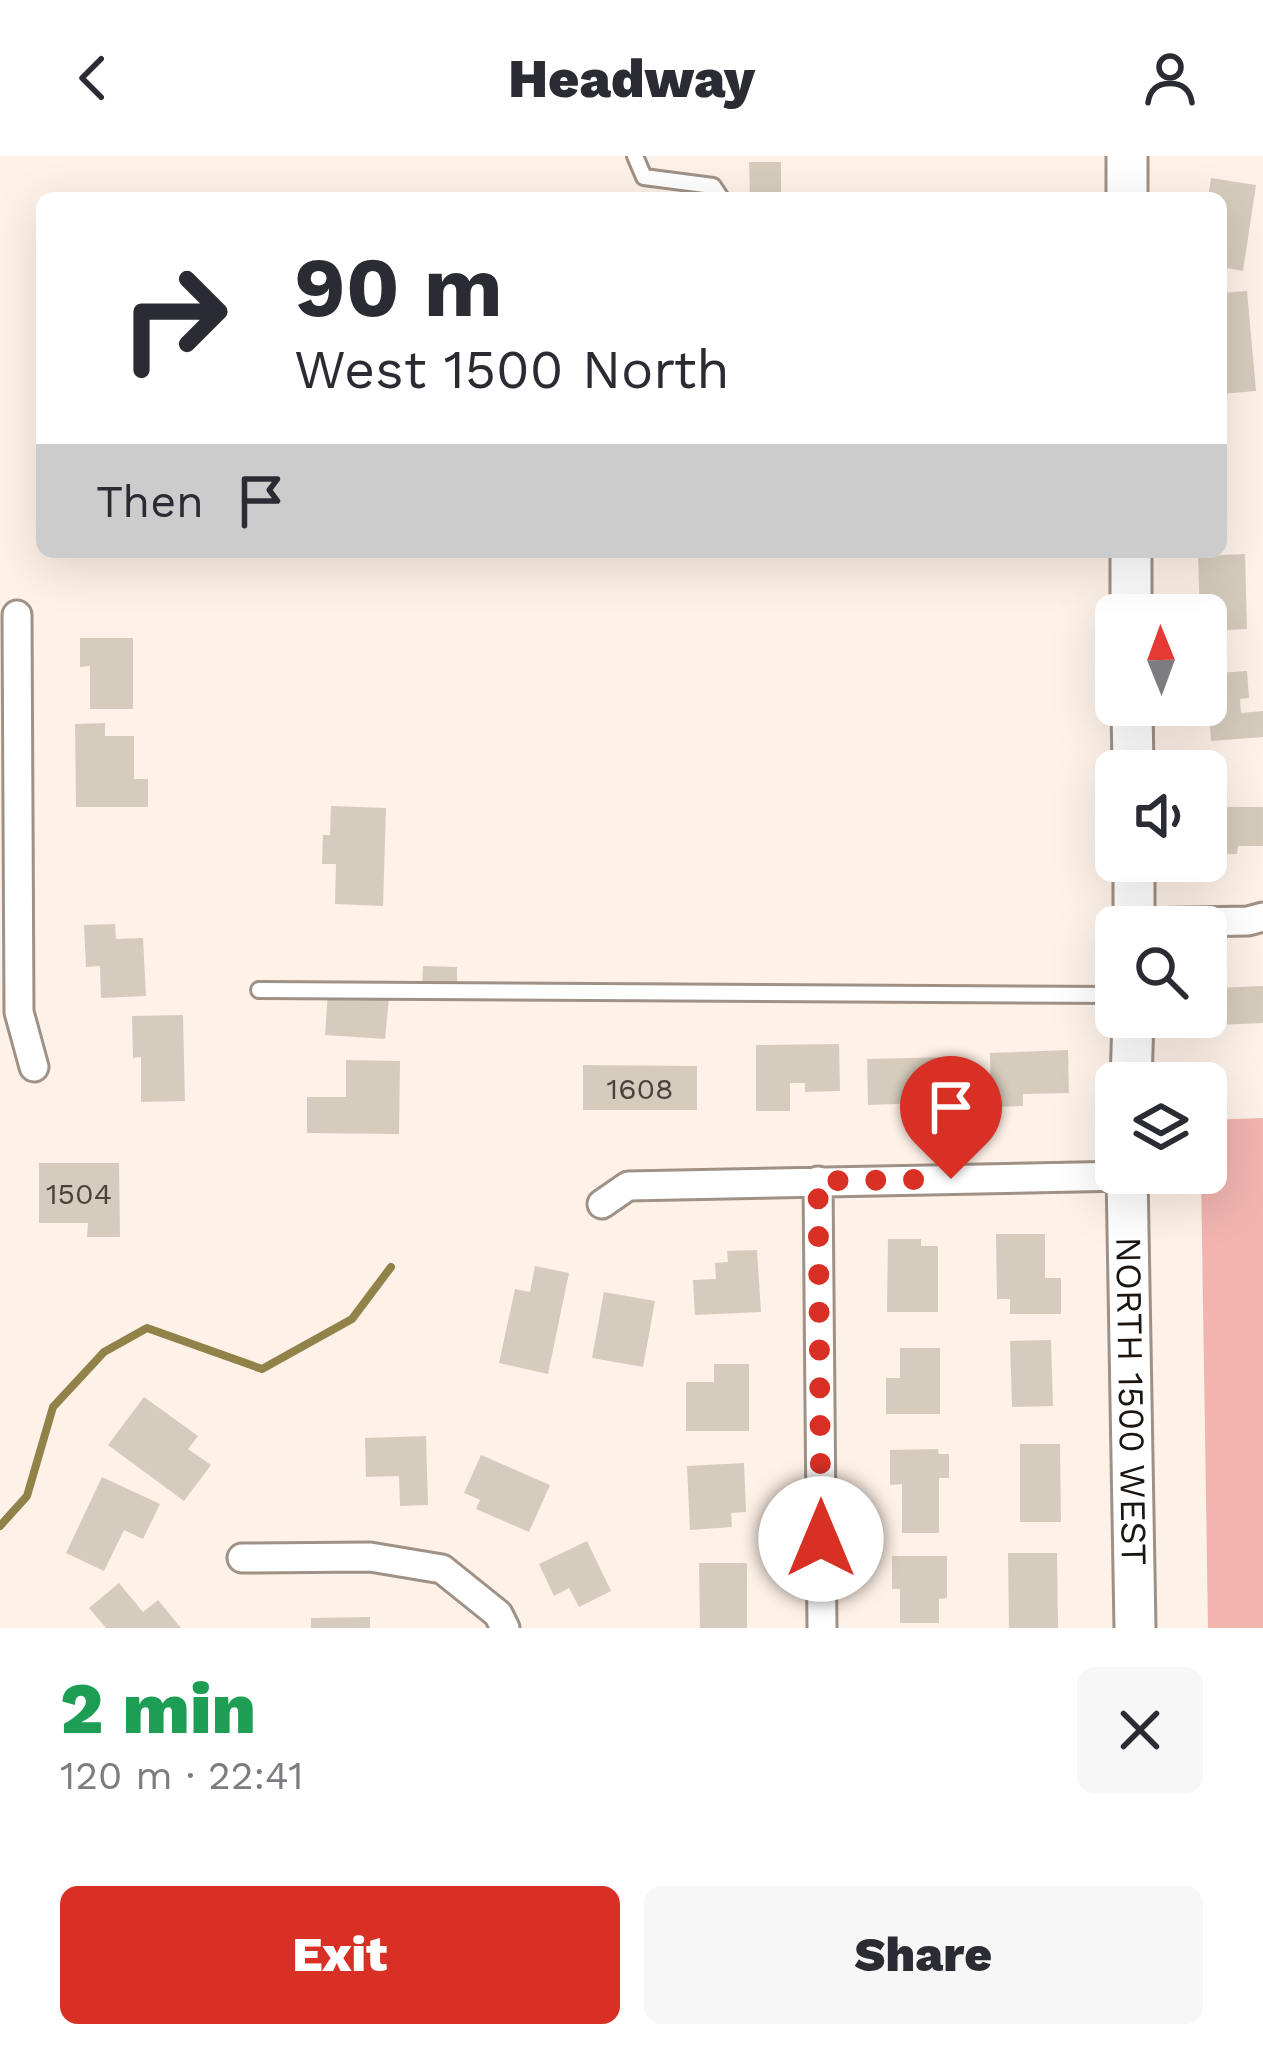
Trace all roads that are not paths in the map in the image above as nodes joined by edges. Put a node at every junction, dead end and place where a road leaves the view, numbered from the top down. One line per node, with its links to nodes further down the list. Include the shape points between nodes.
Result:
1 (634, 156): 3 (lane, via 644,177)
2 (1127, 156): 4 (street)
3 (716, 192)
4 (1127, 192)
5 (1131, 558): 6 (street)
6 (1131, 594)
7 (17, 615): 8 (street)
8 (10, 794): 13 (street, via 19,1012)
9 (1263, 917): 10 (street)
10 (1227, 922)
11 (259, 990): 12 (lane)
12 (1095, 995)
13 (34, 1067)
14 (1095, 1175): 15 (street)
15 (818, 1181): 17 (street, via 628,1186); 20 (street)
16 (1127, 1194): 21 (street, NORTH 1500 WEST)
17 (602, 1204)
18 (242, 1558): 19 (street, via 370,1557 442,1570)
19 (505, 1628)
20 (822, 1628)
21 (1135, 1628)

